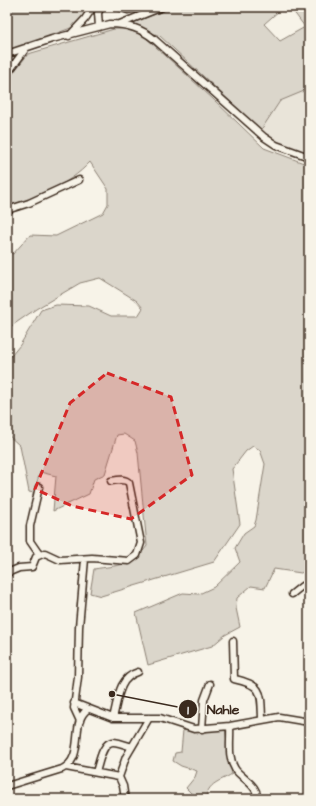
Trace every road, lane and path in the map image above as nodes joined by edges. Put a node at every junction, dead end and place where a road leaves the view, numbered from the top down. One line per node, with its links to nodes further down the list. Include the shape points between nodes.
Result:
1 (93, 7): 8 (street, via 86,19)
2 (101, 7): 7 (street, via 98,13)
3 (119, 7): 4 (street, via 128,10)
4 (140, 7)
5 (162, 7): 6 (street)
6 (119, 24): 7 (street); 12 (street, via 147,34 264,137 276,145)
7 (99, 27): 8 (street)
8 (69, 36): 9 (street)
9 (27, 47): 10 (street); 11 (street)
10 (7, 54)
11 (7, 74)
12 (309, 157)
13 (79, 180): 14 (street)
14 (7, 210)
15 (110, 481): 18 (street, via 121,480 129,483 138,524 140,549 129,560)
16 (39, 487): 17 (street, via 30,526 30,541)
17 (39, 554): 18 (street, via 45,553 60,560); 19 (street, via 32,567 19,568)
18 (85, 558): 25 (street, via 78,677)
19 (7, 573)
20 (309, 586): 21 (street, via 302,586)
21 (292, 594)
22 (233, 641): 29 (street, via 234,678 258,688)
23 (138, 672): 27 (street, via 128,676 122,684)
24 (210, 684): 33 (street, via 204,700)
25 (74, 703): 26 (street); 30 (street, via 74,710)
26 (88, 709): 27 (street); 30 (street)
27 (113, 718): 28 (street)
28 (149, 718): 33 (street, via 160,718 188,728); 34 (street)
29 (262, 719): 31 (street, via 279,717); 32 (street)
30 (80, 721): 35 (street, via 74,755)
31 (309, 722)
32 (230, 726): 33 (street); 40 (street, via 231,760 235,769 255,789)
33 (202, 729)
34 (132, 747): 36 (street, via 109,743 104,748); 37 (street)
35 (66, 767): 36 (street); 38 (street)
36 (96, 772): 37 (street)
37 (119, 777): 39 (street)
38 (7, 786)
39 (125, 799)
40 (256, 799)

